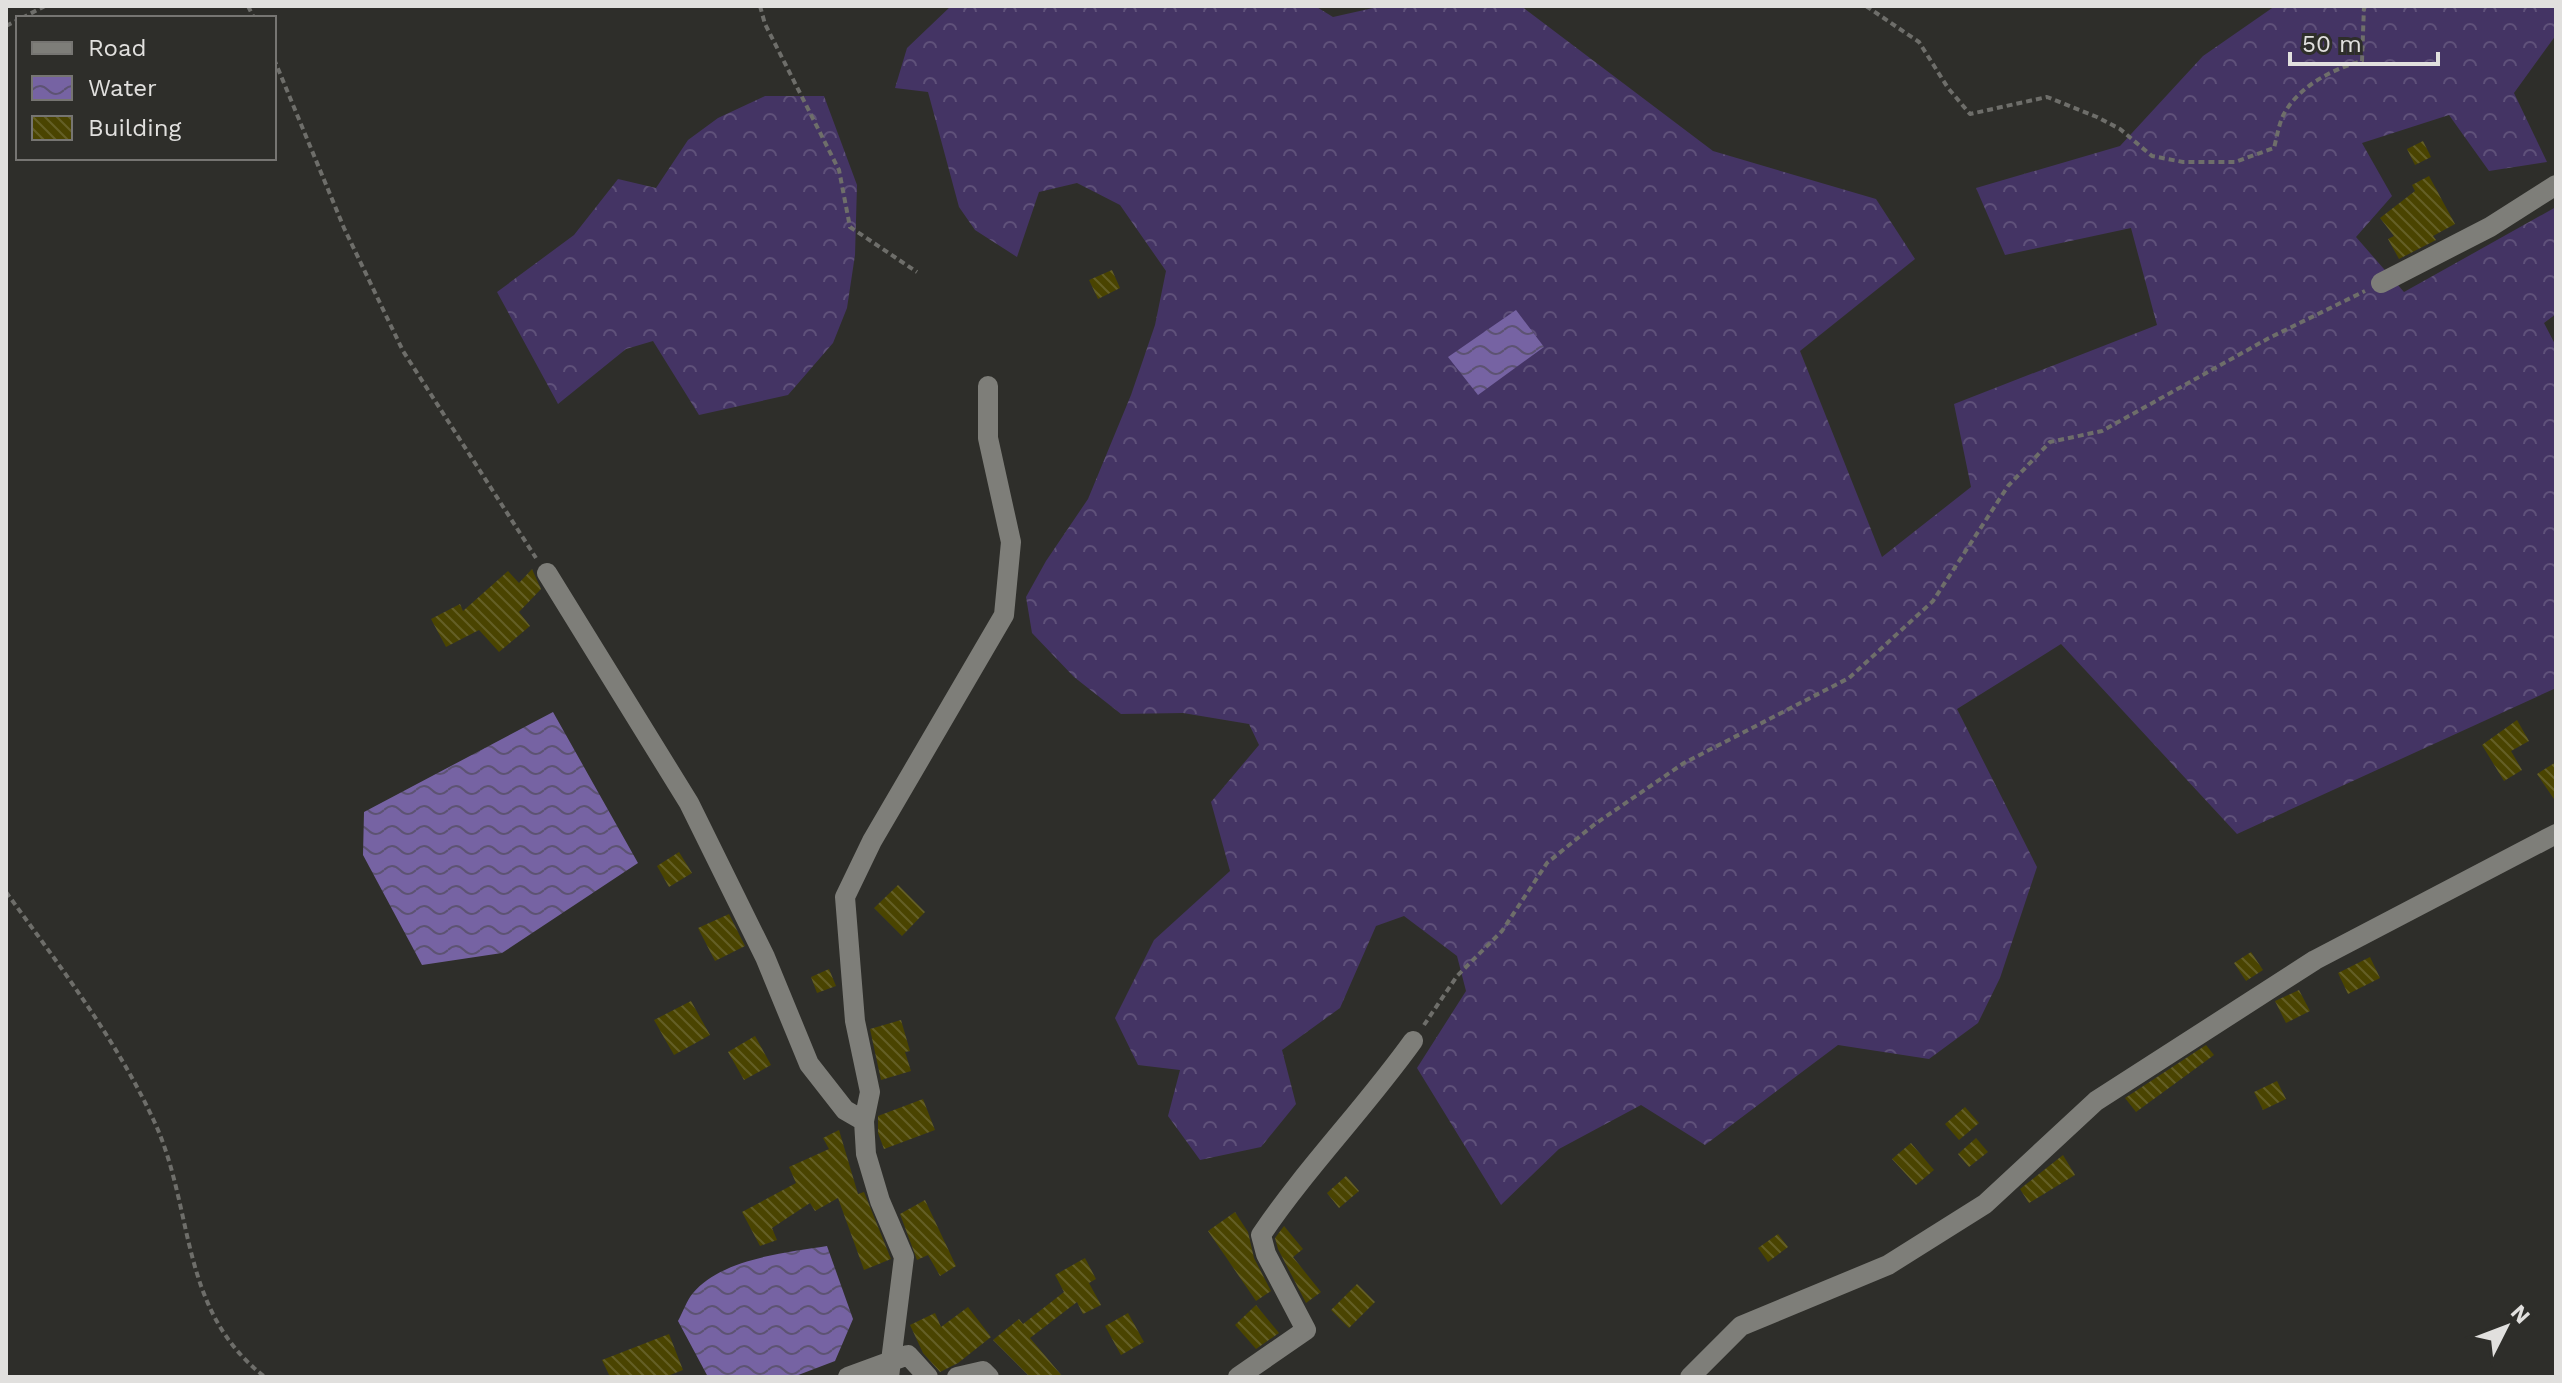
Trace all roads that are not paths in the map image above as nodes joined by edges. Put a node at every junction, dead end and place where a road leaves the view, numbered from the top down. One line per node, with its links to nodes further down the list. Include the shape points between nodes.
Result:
1 (2556, 185): 2 (street, via 2490,227)
2 (2381, 283)
3 (988, 386): 7 (street, via 988,438 1011,542 1004,615 845,897 855,1021 870,1092)
4 (547, 573): 7 (street, via 689,803 765,957 809,1064 845,1110)
5 (2556, 834): 14 (street, via 2315,960 2096,1101 1985,1204 1888,1265 1741,1326)
6 (1413, 1041): 13 (street, via 1261,1235 1306,1330)
7 (864, 1121): 9 (street, via 866,1154 904,1257)
8 (848, 1377): 10 (street, via 908,1355)
9 (889, 1377)
10 (928, 1377)
11 (957, 1377): 12 (street, via 983,1371)
12 (989, 1377)
13 (1238, 1377)
14 (1690, 1377)

